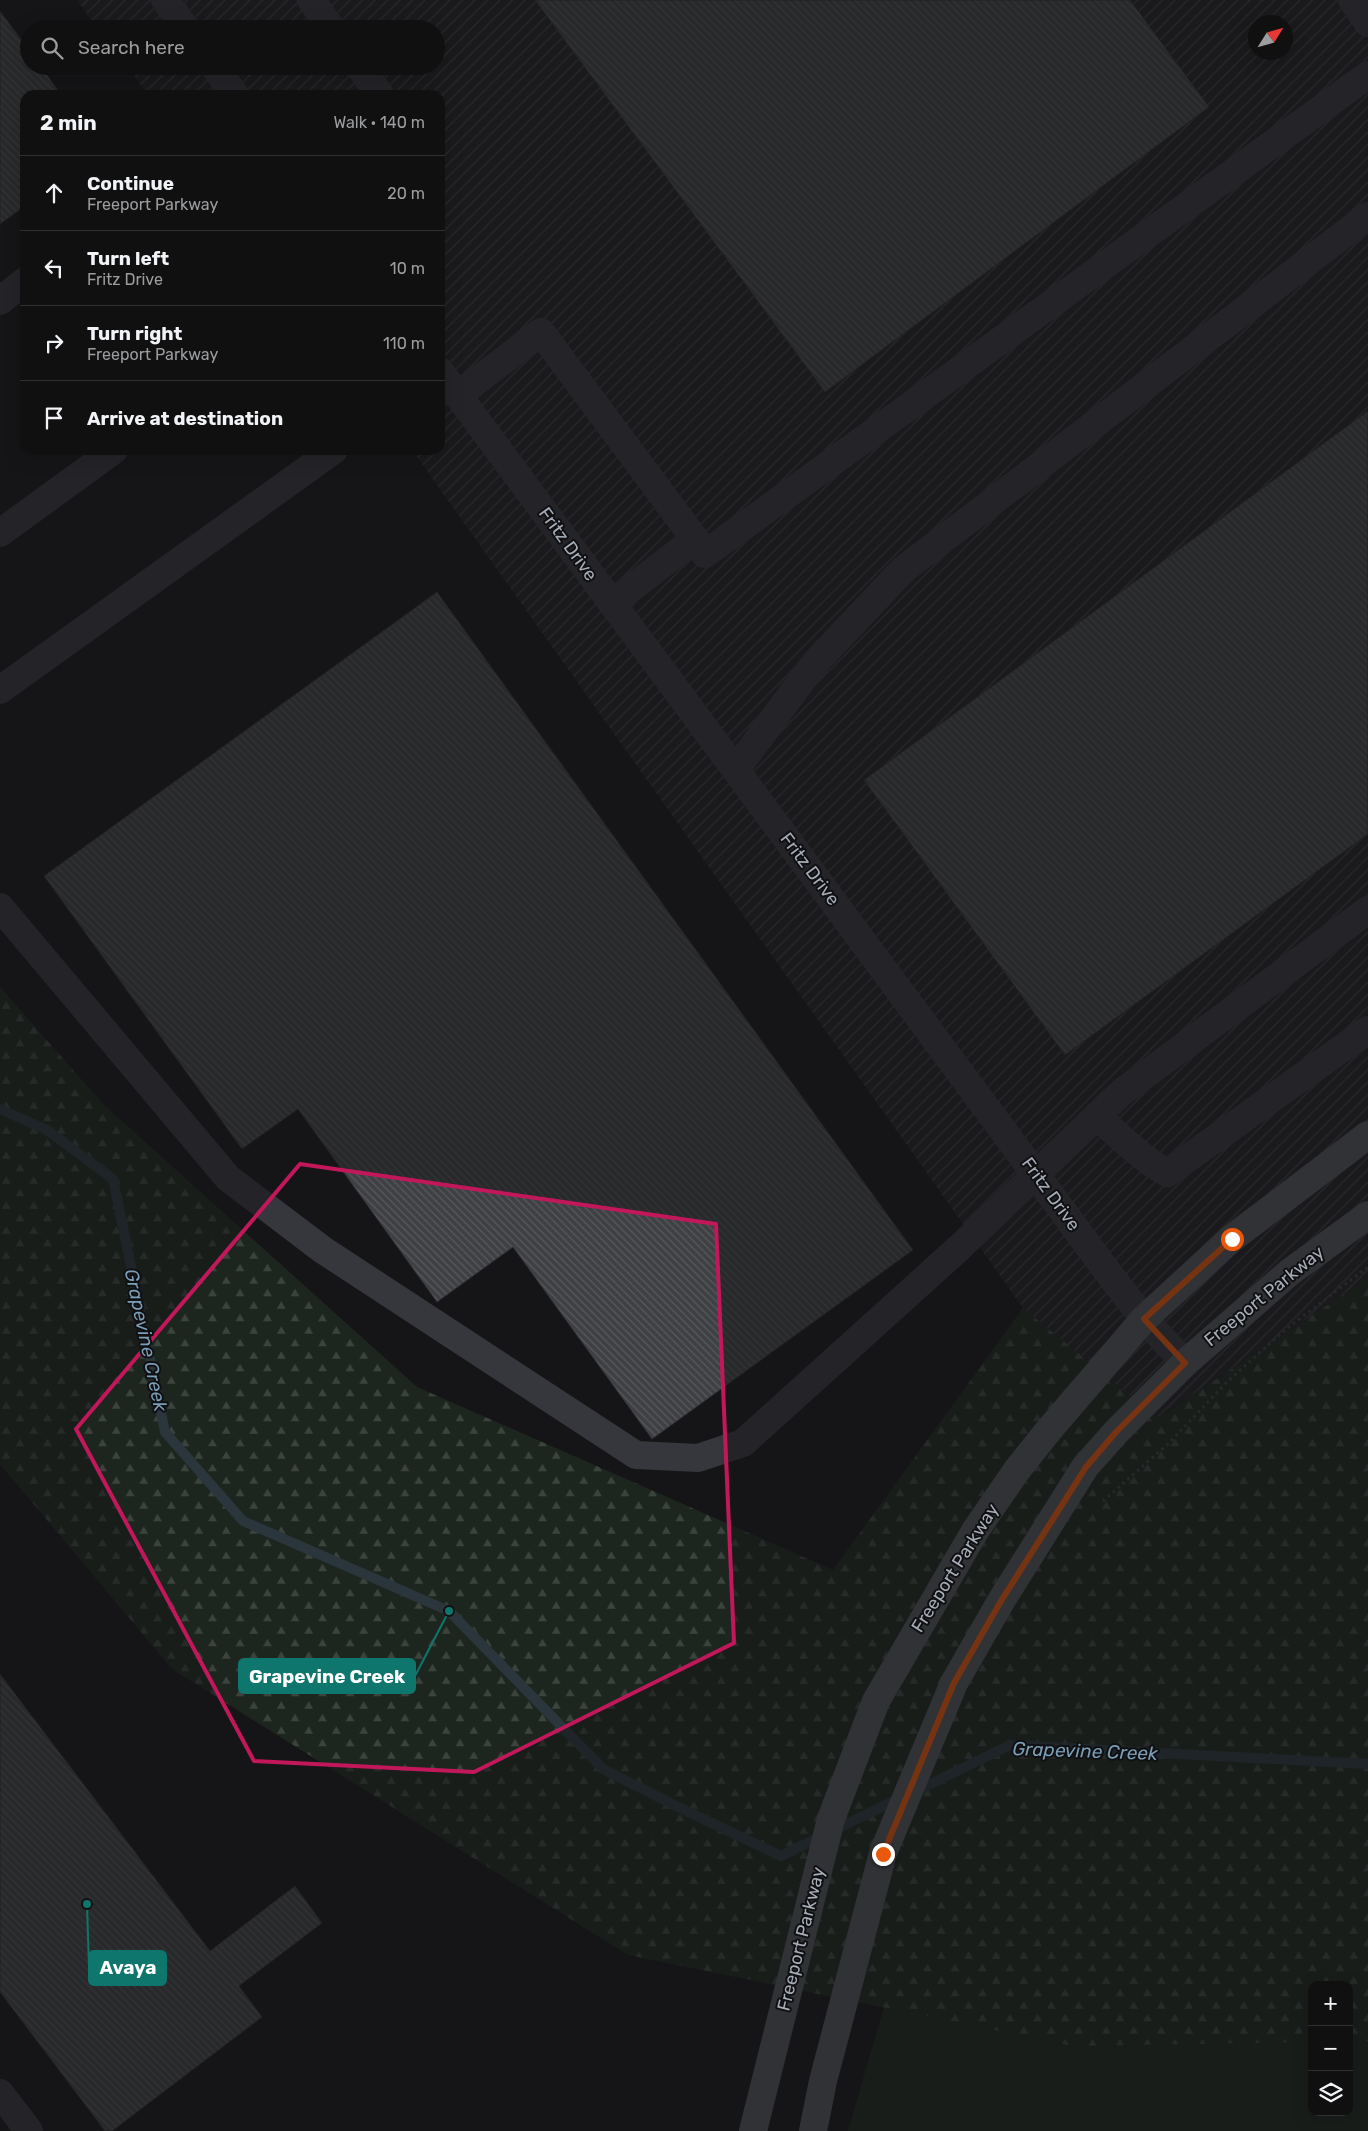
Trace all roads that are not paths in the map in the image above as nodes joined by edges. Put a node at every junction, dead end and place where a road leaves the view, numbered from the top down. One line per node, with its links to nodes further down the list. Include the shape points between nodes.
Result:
1 (165, 0): 4 (street)
2 (311, 0): 5 (street)
3 (1352, 0): 6 (street)
4 (179, 20)
5 (325, 20)
6 (1368, 23)
7 (221, 75): 10 (street)
8 (366, 75): 11 (street)
9 (1368, 76): 20 (street, via 705,554)
10 (231, 90)
11 (376, 90)
12 (1368, 216): 23 (street, via 904,569 815,663)
13 (20, 285): 14 (street)
14 (0, 301)
15 (445, 378): 16 (street, Fritz Drive)
16 (458, 394): 20 (street, via 541,332); 21 (street, Fritz Drive)
17 (107, 455): 19 (street)
18 (327, 455): 22 (street)
19 (0, 534)
20 (695, 539): 21 (street)
21 (612, 603): 23 (street, Fritz Drive)
22 (0, 690)
23 (736, 769): 29 (street, Fritz Drive)
24 (0, 907): 29 (street, via 228,1178 323,1250 636,1456 698,1458 743,1443)
25 (1368, 910): 27 (street, via 1122,1092)
26 (1368, 1030): 27 (street, via 1167,1173 1132,1149)
27 (1097, 1116): 29 (street)
28 (1368, 1135): 31 (main road, Freeport Parkway, via 1232,1239)
29 (1036, 1174): 31 (street, Fritz Drive)
30 (1368, 1215): 32 (main road, Freeport Parkway, via 1290,1272)
31 (1144, 1319): 32 (street, Fritz Drive); 35 (main road, Freeport Parkway, via 1017,1470 975,1531 876,1701 831,1819)
32 (1185, 1363): 36 (main road, Freeport Parkway, via 1086,1467 1001,1601 954,1683 883,1854)
33 (0, 2093): 34 (street)
34 (29, 2131)
35 (753, 2131)
36 (813, 2131)

